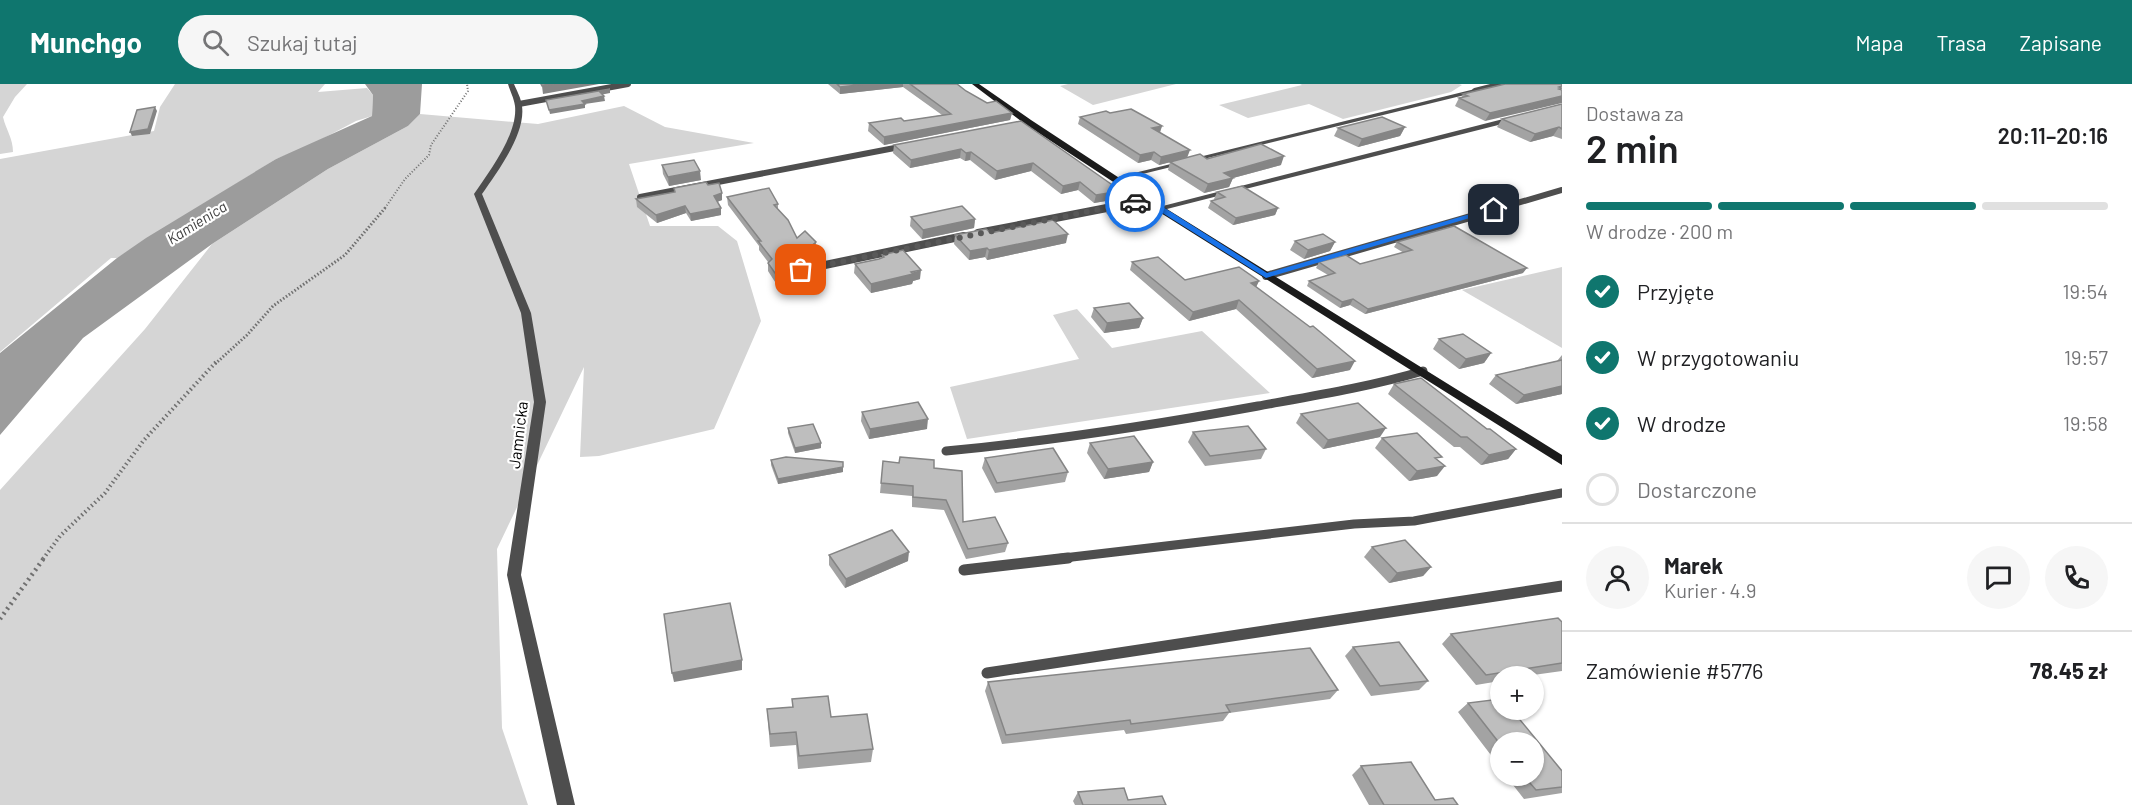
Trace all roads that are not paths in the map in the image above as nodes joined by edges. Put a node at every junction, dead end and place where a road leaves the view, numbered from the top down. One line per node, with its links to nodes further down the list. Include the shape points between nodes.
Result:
1 (511, 84): 6 (street)
2 (628, 84): 6 (lane)
3 (975, 84): 8 (street)
4 (1502, 84): 5 (lane)
5 (1475, 91): 11 (street)
6 (519, 104): 25 (street, Jamnicka, via 506,152 478,194 526,313 540,402 514,575)
7 (1527, 115): 15 (street)
8 (1028, 122): 9 (lane); 11 (street)
9 (1017, 126)
10 (915, 144): 13 (lane)
11 (1114, 179): 14 (street)
12 (1562, 190): 17 (lane)
13 (640, 197)
14 (1146, 200): 15 (street); 16 (lane)
15 (1159, 208): 17 (street)
16 (801, 270)
17 (1266, 276): 18 (street)
18 (1423, 371): 19 (lane, via 1206,416 1016,445); 20 (street)
19 (946, 451)
20 (1562, 461)
21 (1562, 493): 22 (lane, via 1414,521 1354,524)
22 (964, 570)
23 (1562, 586): 24 (lane)
24 (987, 673)
25 (566, 805)

